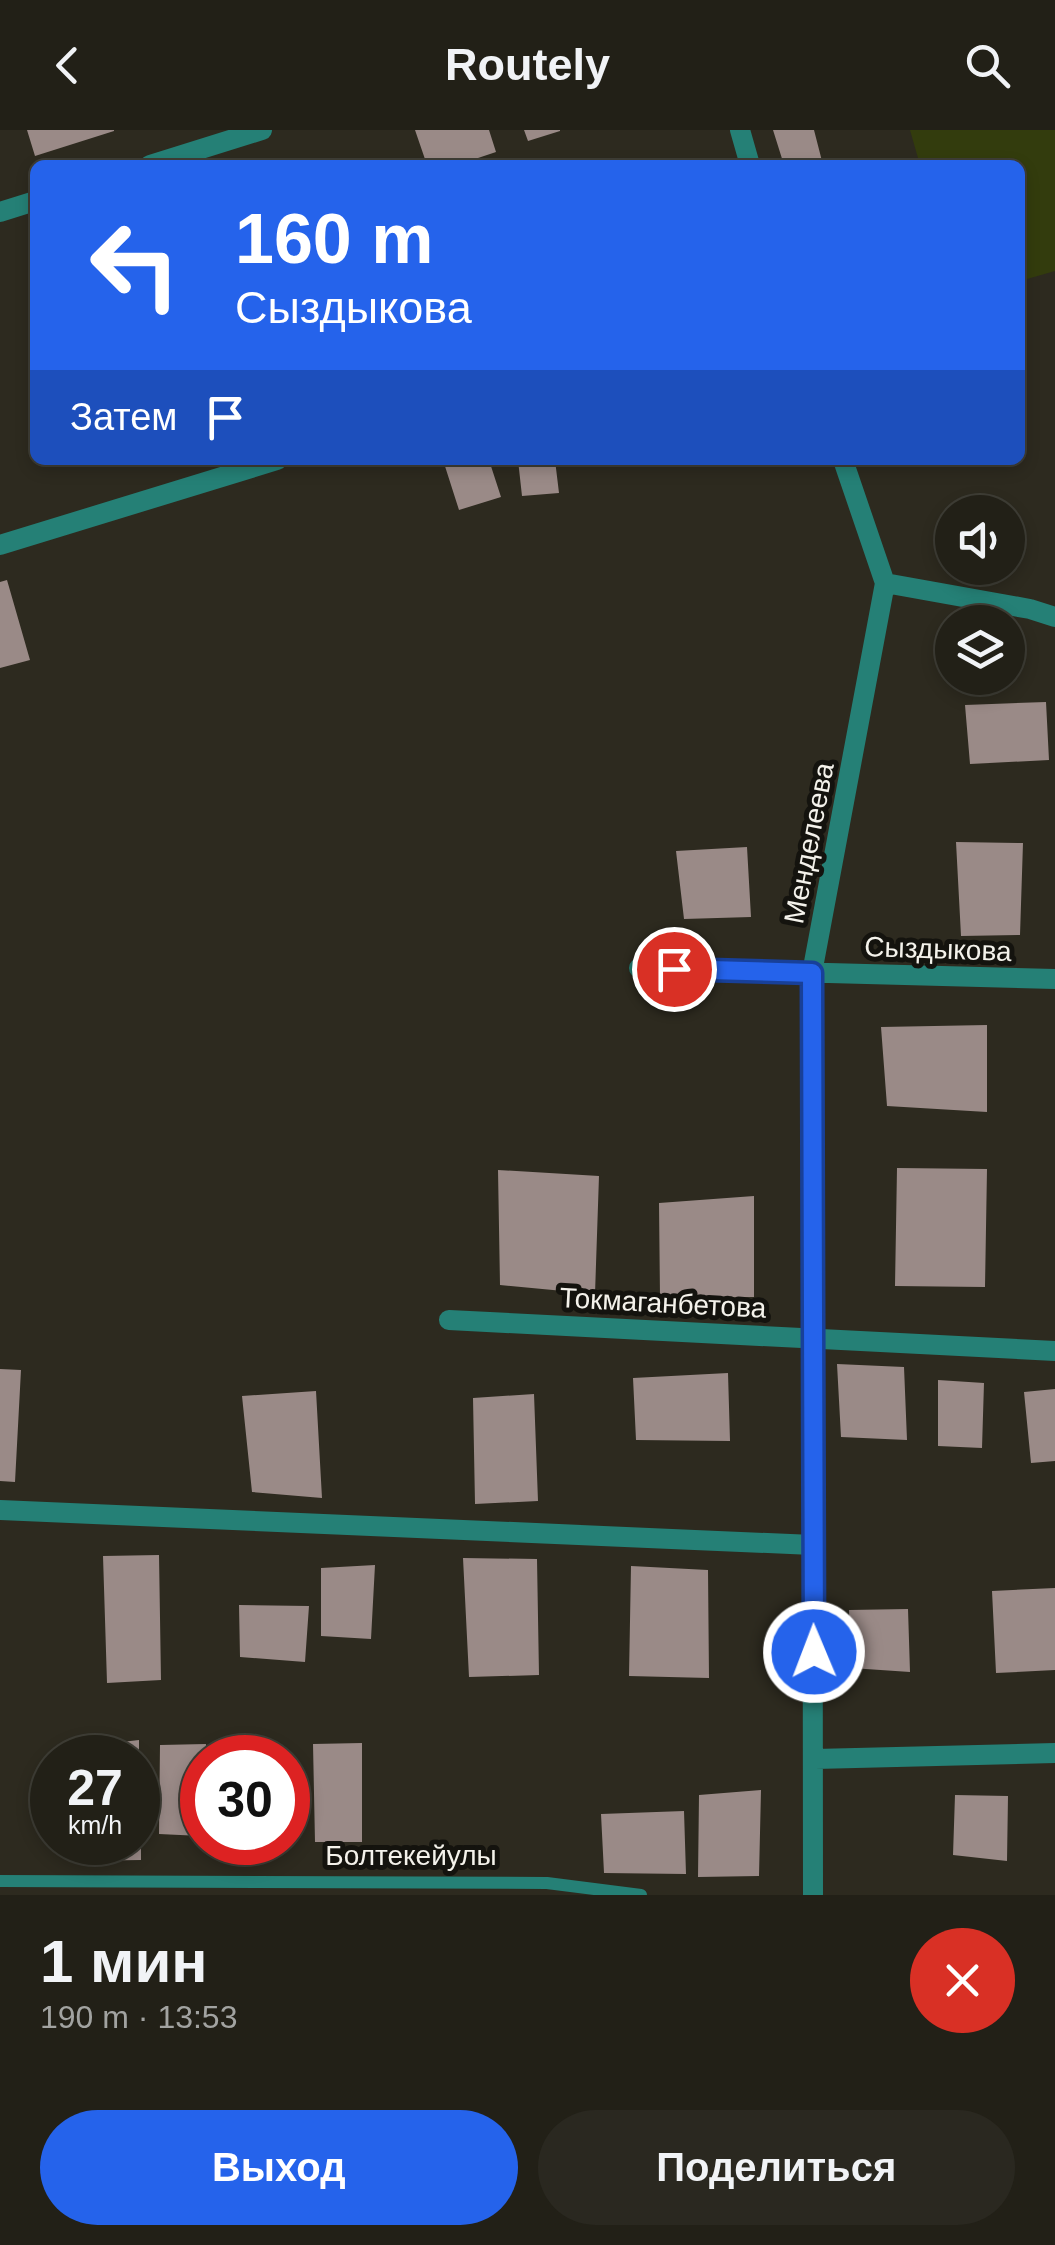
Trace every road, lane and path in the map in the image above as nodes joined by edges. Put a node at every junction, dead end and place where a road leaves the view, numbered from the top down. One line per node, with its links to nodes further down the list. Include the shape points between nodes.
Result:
1 (262, 130): 3 (street)
2 (740, 130): 4 (street)
3 (166, 160)
4 (749, 160)
5 (30, 203): 6 (street)
6 (0, 212)
7 (261, 465): 9 (street)
8 (845, 465): 10 (street)
9 (0, 546)
10 (885, 583): 11 (street); 13 (street, Менделеева)
11 (1055, 617)
12 (639, 968): 13 (street, Сыздыкова)
13 (812, 973): 14 (street, Сыздыкова); 16 (street, Менделеева)
14 (1055, 980)
15 (448, 1320): 16 (street, Токмаганбетова)
16 (813, 1338): 17 (street, Токмаганбетова); 19 (street, Менделеева)
17 (1055, 1351)
18 (0, 1510): 19 (street)
19 (813, 1545): 21 (street, Менделеева)
20 (1055, 1753): 21 (street)
21 (815, 1758): 24 (street, Менделеева)
22 (0, 1882): 23 (lane, Болтекейулы, via 547,1883)
23 (640, 1895)
24 (813, 1895)

